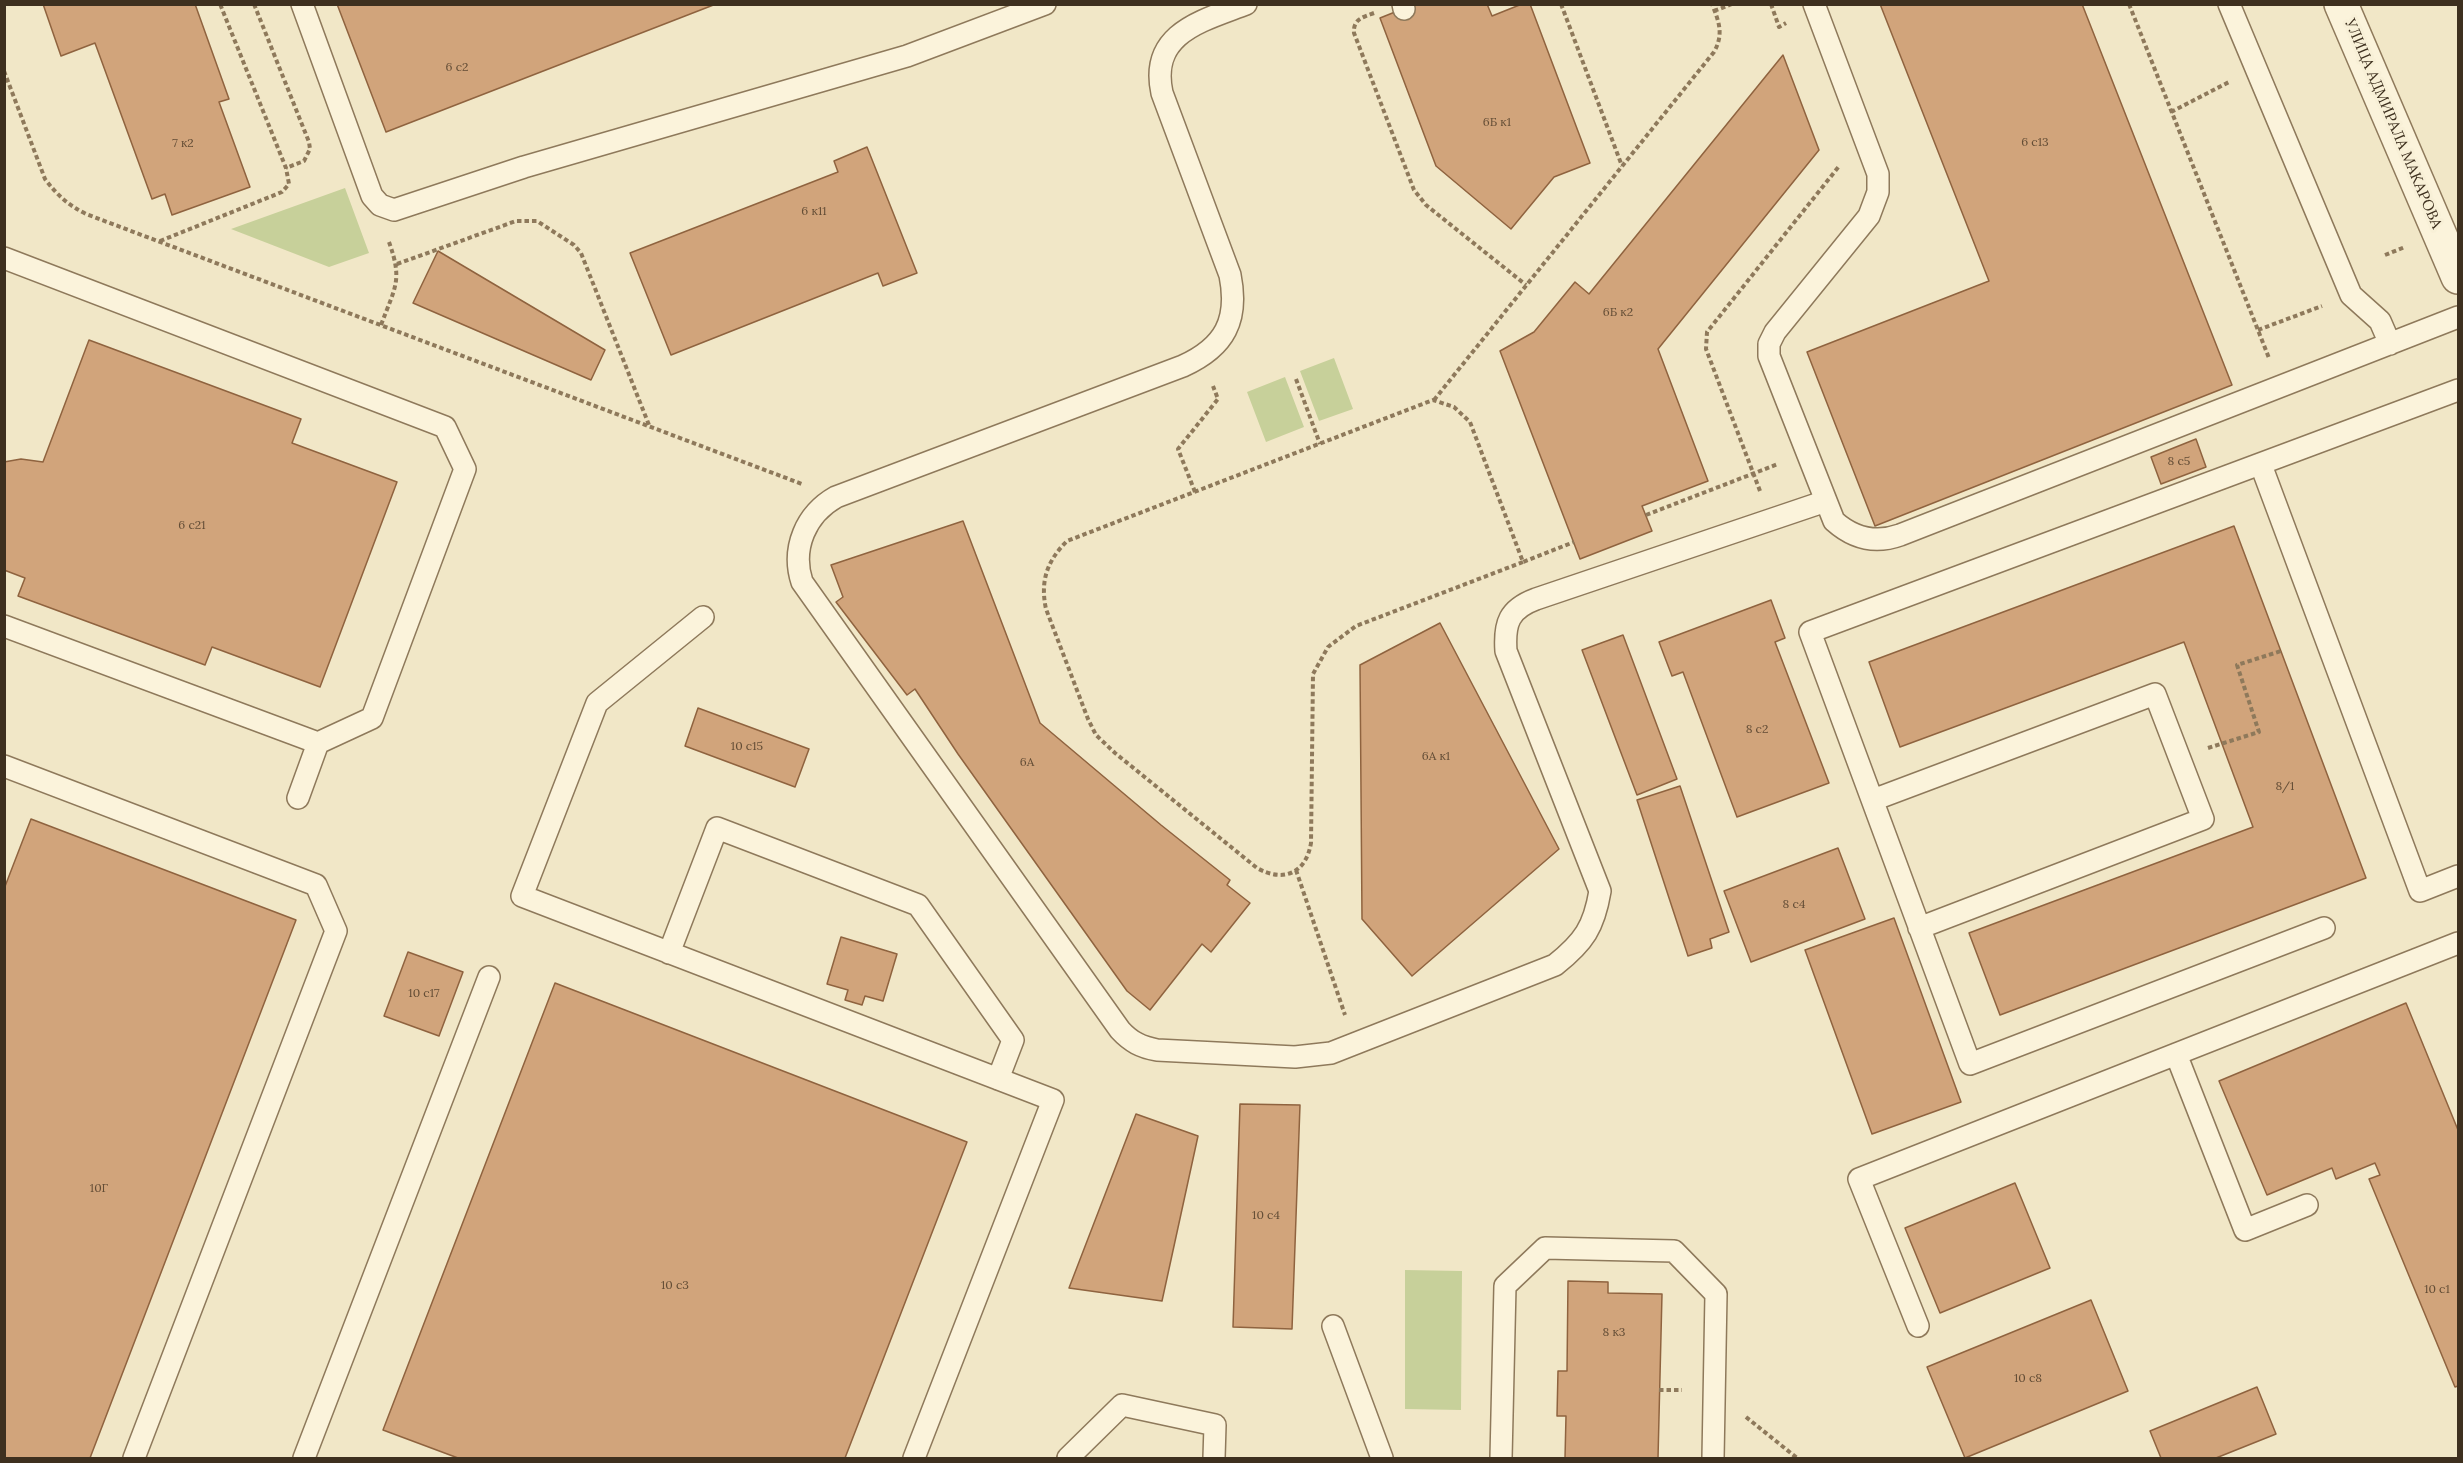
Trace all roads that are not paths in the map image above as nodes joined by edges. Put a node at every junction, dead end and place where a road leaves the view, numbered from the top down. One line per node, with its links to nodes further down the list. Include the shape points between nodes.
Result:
1 (302, 4): 2 (lane, via 372,196 380,205 394,210 524,167 907,56)
2 (1045, 4)
3 (1814, 4): 13 (lane, via 1878,174 1878,192 1869,216 1769,344 1769,356)
4 (2229, 4): 10 (lane, via 2351,295 2380,321)
5 (2341, 4): 8 (street, УЛИЦА АДМИРАЛА МАКАРОВА)
6 (1233, 7): 13 (lane, via 1189,26 1175,37 1165,52 1160,80 1234,293 1229,323 1215,345 1183,366 836,496 817,511 802,535 798,557 802,582 1120,1030 1136,1044 1157,1050 1307,1057 1331,1053 1555,965 1577,948 1596,914 1600,891 1506,651 1505,631 1510,616 1522,604)
7 (7, 265): 16 (lane, via 445,427 465,469 372,718)
8 (2458, 277)
9 (2458, 317): 10 (lane)
10 (2390, 344): 13 (lane, via 1888,539 1863,538 1843,529 1834,521)
11 (2458, 390): 12 (lane)
12 (2260, 465): 19 (lane, via 1810,632); 20 (lane, via 2420,891)
13 (1826, 501)
14 (704, 617): 24 (lane, via 597,702 522,896)
15 (4, 626): 16 (lane)
16 (318, 743): 18 (lane)
17 (4, 766): 32 (lane, via 316,885 336,931)
18 (298, 798)
19 (1873, 800): 21 (lane); 21 (lane, via 2155,694 2203,819)
20 (2458, 876)
21 (1919, 927): 22 (lane, via 1970,1064)
22 (2324, 928)
23 (2458, 943): 26 (lane)
24 (669, 953): 27 (lane); 27 (lane, via 717,828 918,905 1013,1040)
25 (489, 976): 31 (lane)
26 (2176, 1054): 28 (lane, via 2245,1230); 30 (lane, via 1859,1179)
27 (998, 1079): 33 (lane, via 1053,1100)
28 (2307, 1205)
29 (1334, 1326): 36 (lane)
30 (1918, 1326)
31 (308, 1457)
32 (134, 1458)
33 (914, 1458)
34 (1068, 1458): 35 (lane, via 1122,1405 1215,1425)
35 (1214, 1458)
36 (1382, 1458)
37 (1501, 1458): 38 (lane, via 1505,1286 1545,1248 1674,1251 1716,1294)
38 (1713, 1458)

